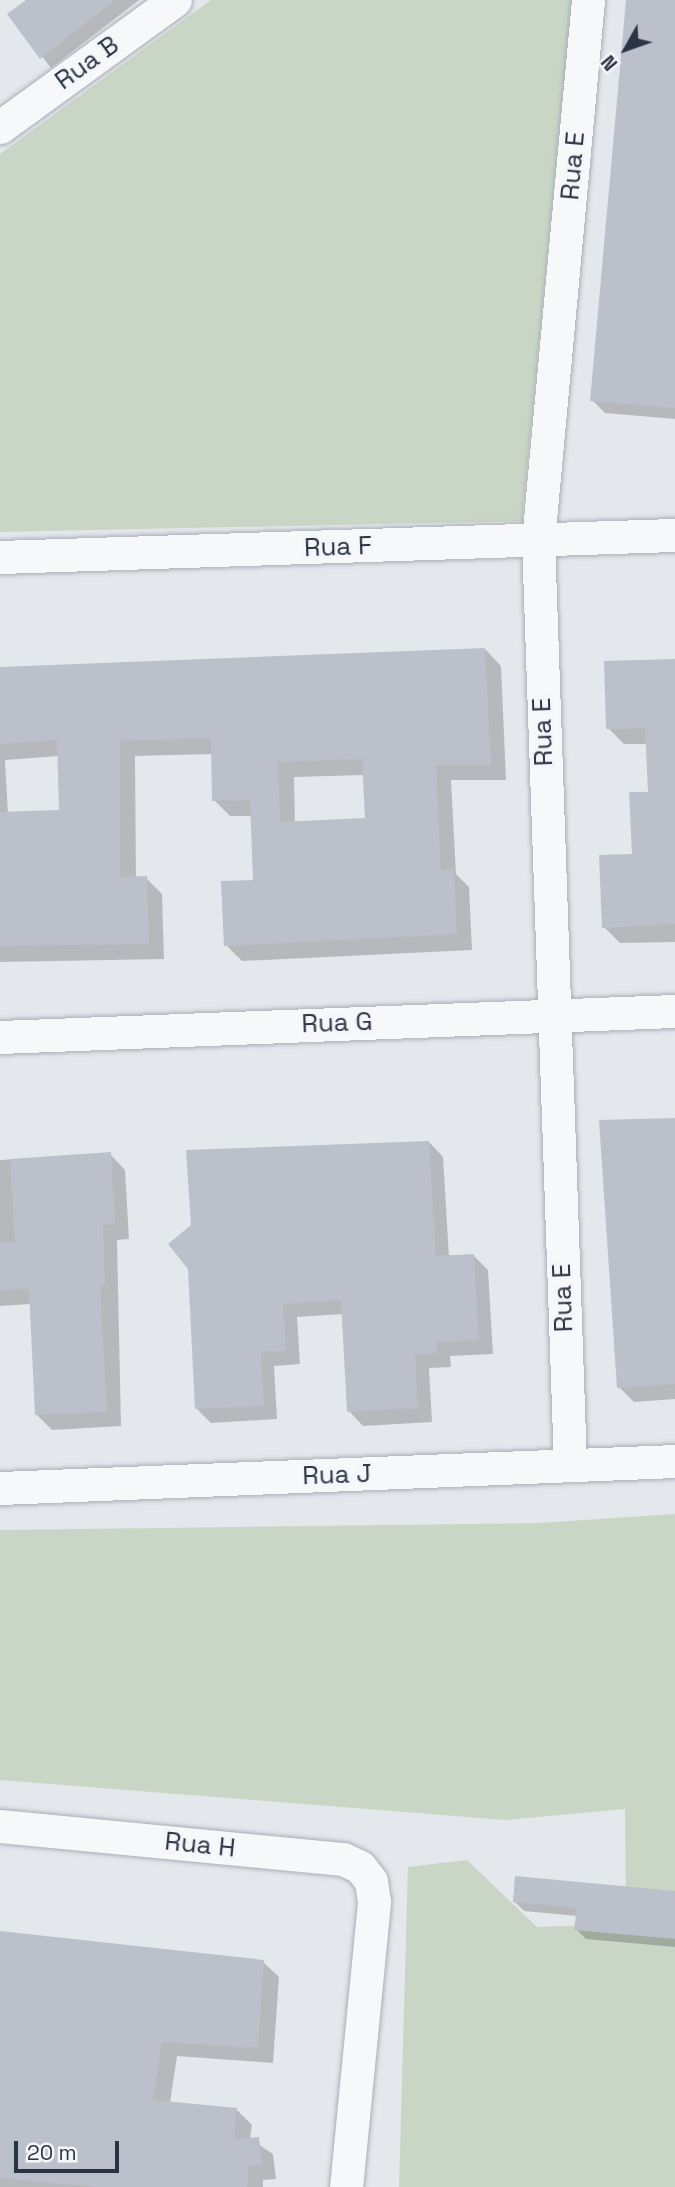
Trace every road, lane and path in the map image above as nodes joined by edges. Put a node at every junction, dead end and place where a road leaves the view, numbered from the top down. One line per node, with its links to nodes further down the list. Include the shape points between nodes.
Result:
1 (174, 0): 3 (street, Rua B)
2 (588, 0): 5 (street, Rua E)
3 (0, 127)
4 (675, 535): 5 (street, Rua F)
5 (538, 541): 6 (street, Rua F); 8 (street, Rua E)
6 (0, 557)
7 (675, 1011): 8 (street, Rua G)
8 (550, 1015): 9 (street, Rua G); 11 (street, Rua E)
9 (0, 1037)
10 (675, 1461): 11 (street, Rua J)
11 (570, 1465): 12 (street, Rua J)
12 (0, 1489)
13 (0, 1826): 14 (street, Rua H, via 343,1859 371,1881 374,1902)
14 (346, 2187)

